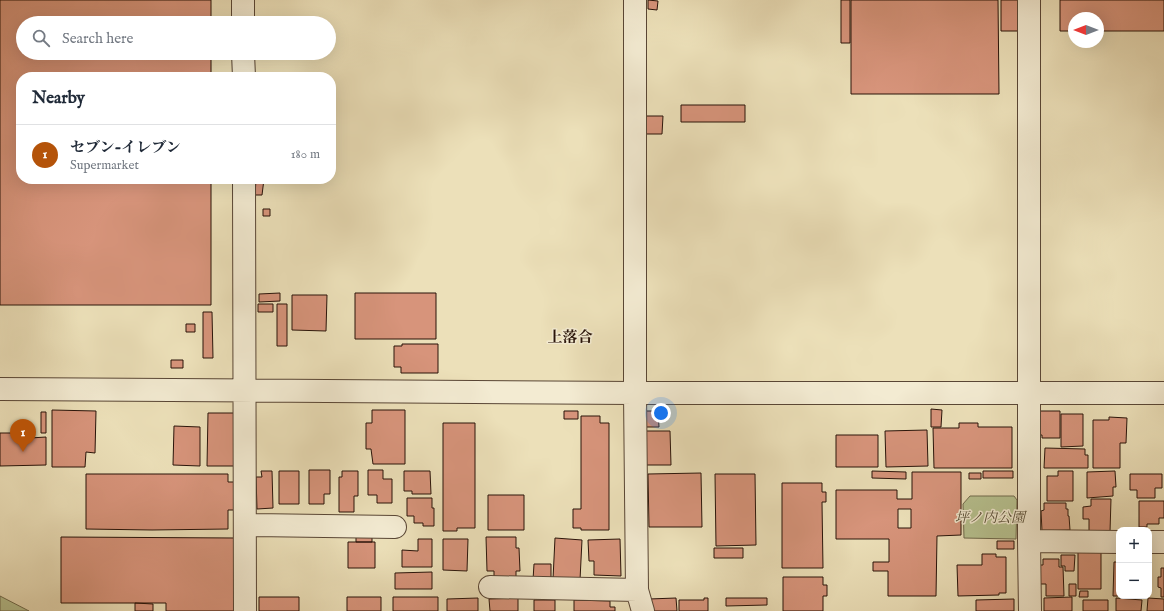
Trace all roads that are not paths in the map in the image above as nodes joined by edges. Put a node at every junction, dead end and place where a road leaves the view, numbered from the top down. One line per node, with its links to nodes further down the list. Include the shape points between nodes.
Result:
1 (243, 0): 4 (street)
2 (635, 0): 10 (street)
3 (1029, 0): 12 (street)
4 (243, 16)
5 (244, 60): 6 (street)
6 (244, 72)
7 (244, 184): 9 (street)
8 (0, 389): 9 (street)
9 (245, 391): 10 (street); 13 (street)
10 (635, 393): 12 (street); 20 (street)
11 (1164, 393): 12 (street)
12 (1029, 394): 15 (street)
13 (245, 525): 14 (street); 21 (street)
14 (395, 527)
15 (1029, 541): 16 (street); 23 (street)
16 (1116, 542)
17 (1152, 542): 18 (street)
18 (1164, 542)
19 (490, 587): 20 (street)
20 (637, 590): 22 (street)
21 (245, 611)
22 (643, 611)
23 (1030, 611)

